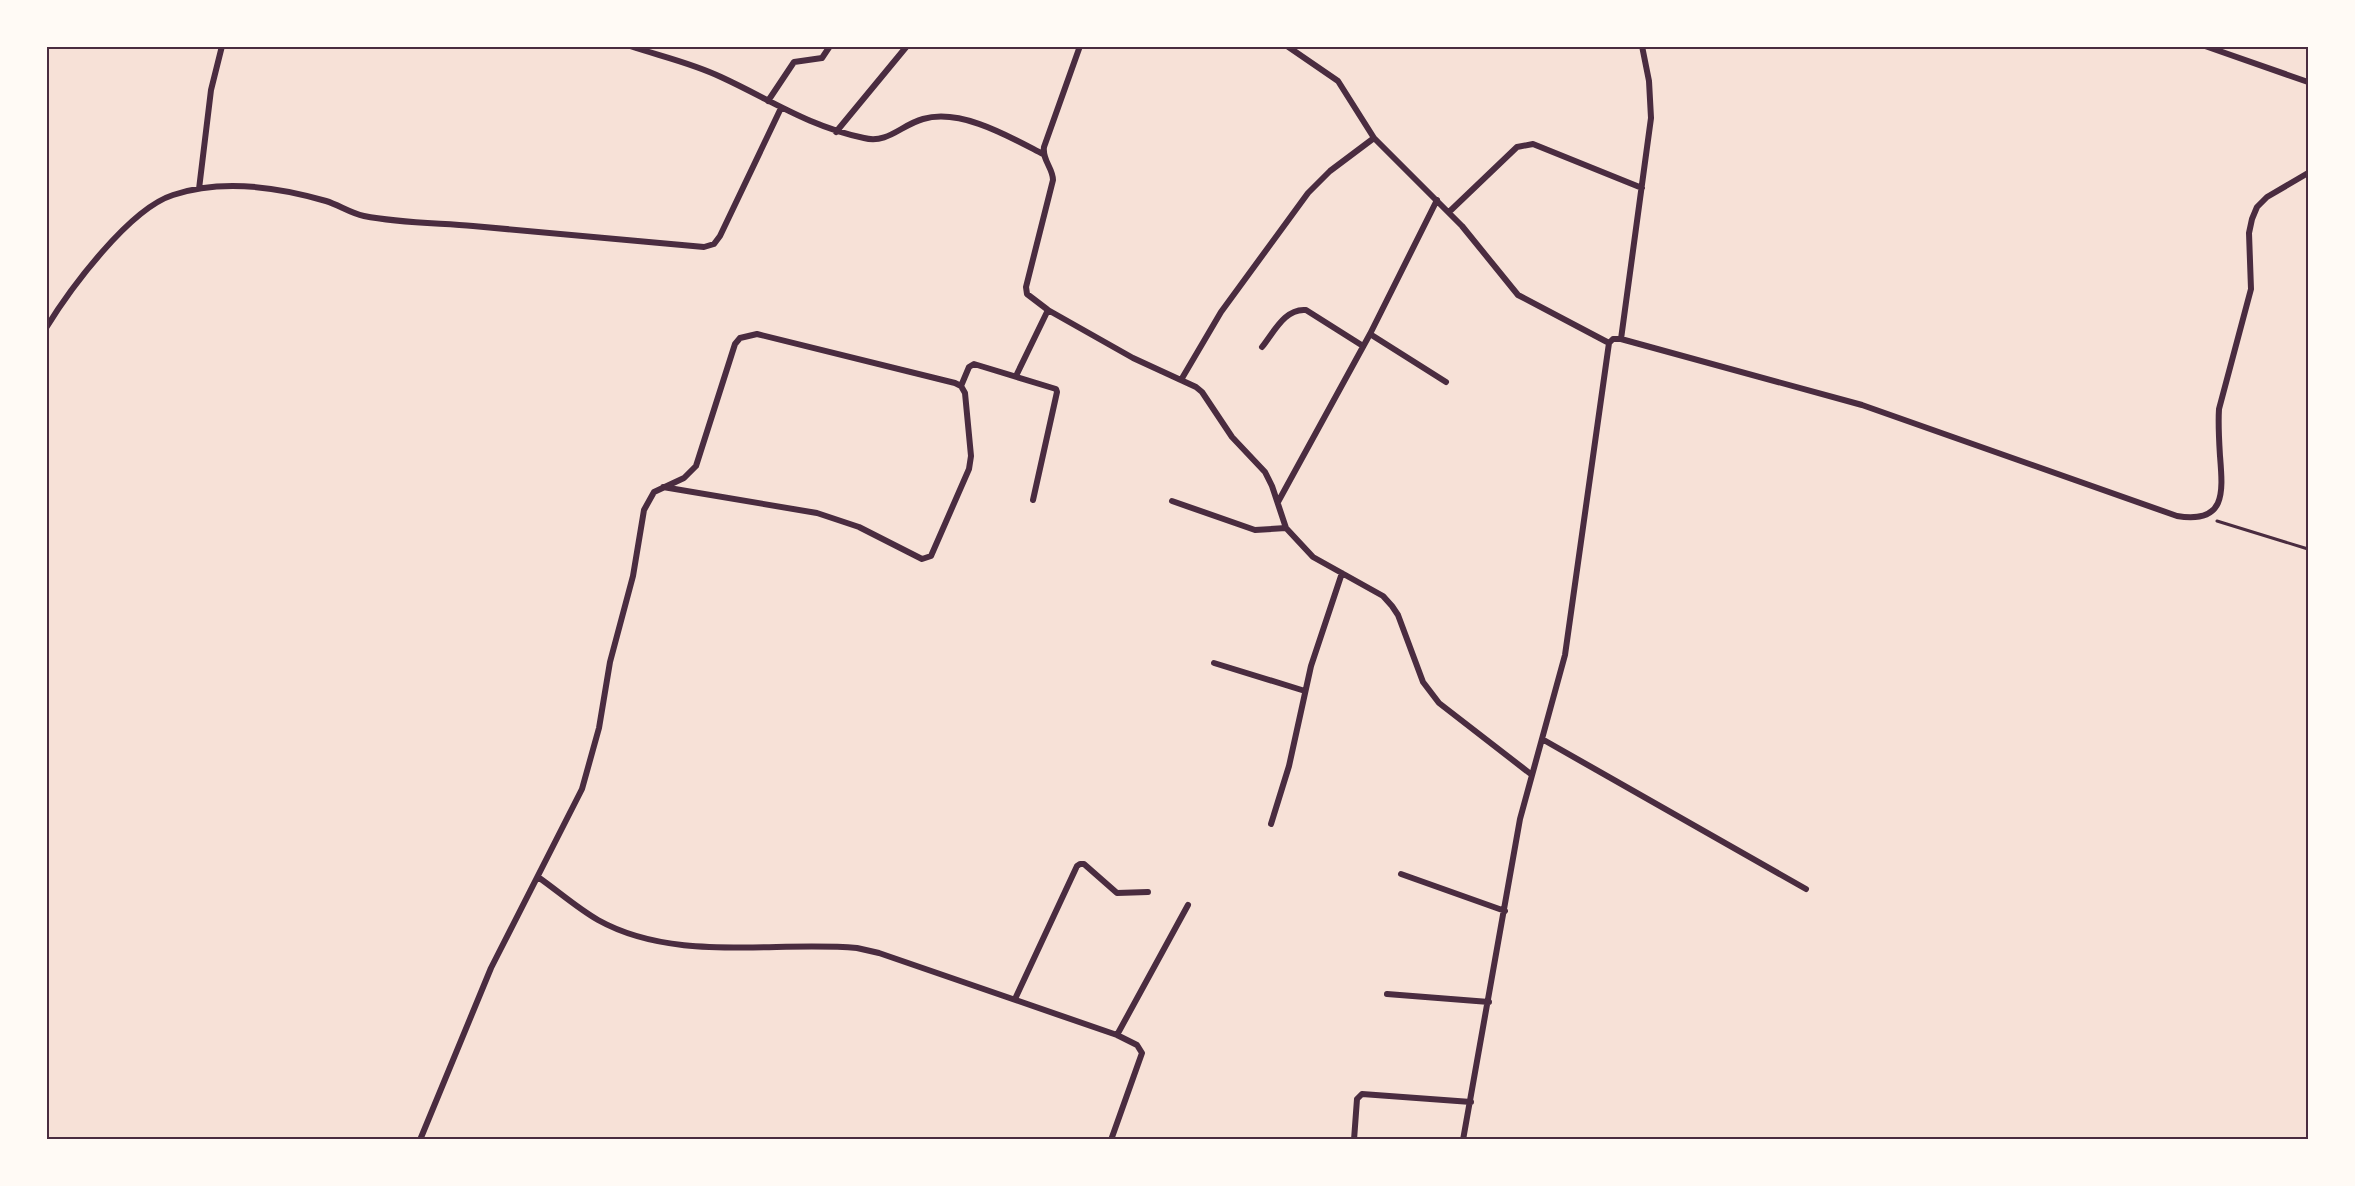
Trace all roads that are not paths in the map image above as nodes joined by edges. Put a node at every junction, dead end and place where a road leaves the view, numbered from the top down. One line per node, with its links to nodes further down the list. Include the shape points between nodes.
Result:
1 (222, 46): 17 (street, via 211,90)
2 (630, 46): 10 (street, via 719,76)
3 (830, 46): 10 (street, via 822,58 794,62)
4 (907, 46): 12 (street)
5 (1080, 46): 14 (street)
6 (1287, 46): 13 (street, via 1338,81)
7 (1642, 46): 16 (street, via 1651,97)
8 (2205, 46): 9 (street)
9 (2308, 82)
10 (768, 101): 11 (street)
11 (781, 108): 12 (street); 17 (street, via 720,237 704,247 371,217 300,194 271,189)
12 (836, 132): 14 (street, via 878,140 933,117 974,122)
13 (1374, 138): 18 (street); 28 (street, via 1308,193 1221,312)
14 (1043, 154): 20 (street, via 1053,180 1026,287 1027,294)
15 (2308, 173): 23 (street, via 2267,197 2252,219 2251,289 2219,409 2221,497 2204,517 2177,516 1862,405)
16 (1642, 188): 19 (street, via 1525,144 1517,147); 23 (street)
17 (199, 189): 21 (street, via 155,202 141,213 88,268)
18 (1437, 200): 19 (street); 22 (street)
19 (1449, 212): 24 (street, via 1518,296)
20 (1048, 310): 27 (street); 28 (street)
21 (46, 328)
22 (1370, 334): 25 (street); 29 (street)
23 (1621, 339): 24 (street)
24 (1609, 343): 39 (street, via 1565,655)
25 (1363, 346): 26 (street, via 1306,310 1296,309); 34 (street)
26 (1262, 347)
27 (1016, 376): 30 (street, via 970,365); 32 (street, via 1053,387 1057,392)
28 (1181, 380): 34 (street, via 1202,392 1232,437 1259,463)
29 (1446, 382)
30 (961, 386): 31 (street, via 757,334 748,335 740,338 732,353 696,466 684,478); 31 (street, via 965,393 970,463 927,559 837,518)
31 (663, 487): 43 (street, via 654,492 644,510 591,762 569,819)
32 (1034, 500)
33 (1172, 501): 35 (street, via 1255,530)
34 (1278, 502): 35 (street)
35 (1286, 528): 36 (street, via 1313,556)
36 (1342, 573): 38 (street); 40 (street, via 1383,596 1392,606 1423,682 1439,703)
37 (1214, 663): 38 (street)
38 (1305, 691): 41 (street, via 1289,766)
39 (1542, 739): 40 (street); 44 (street)
40 (1532, 775): 47 (street, via 1520,819)
41 (1271, 824)
42 (1401, 874): 47 (street)
43 (538, 877): 49 (street, via 598,920 654,941 689,946 857,948); 53 (street, via 491,968)
44 (1806, 889)
45 (1149, 892): 49 (street, via 1117,893 1084,864 1077,866)
46 (1188, 905): 51 (street)
47 (1505, 911): 50 (street)
48 (1387, 994): 50 (street)
49 (1015, 999): 51 (street)
50 (1489, 1002): 52 (street)
51 (1117, 1035): 54 (street, via 1137,1045 1142,1053)
52 (1471, 1102): 55 (street, via 1362,1094 1357,1099); 56 (street)
53 (420, 1140)
54 (1111, 1140)
55 (1354, 1140)
56 (1463, 1140)

